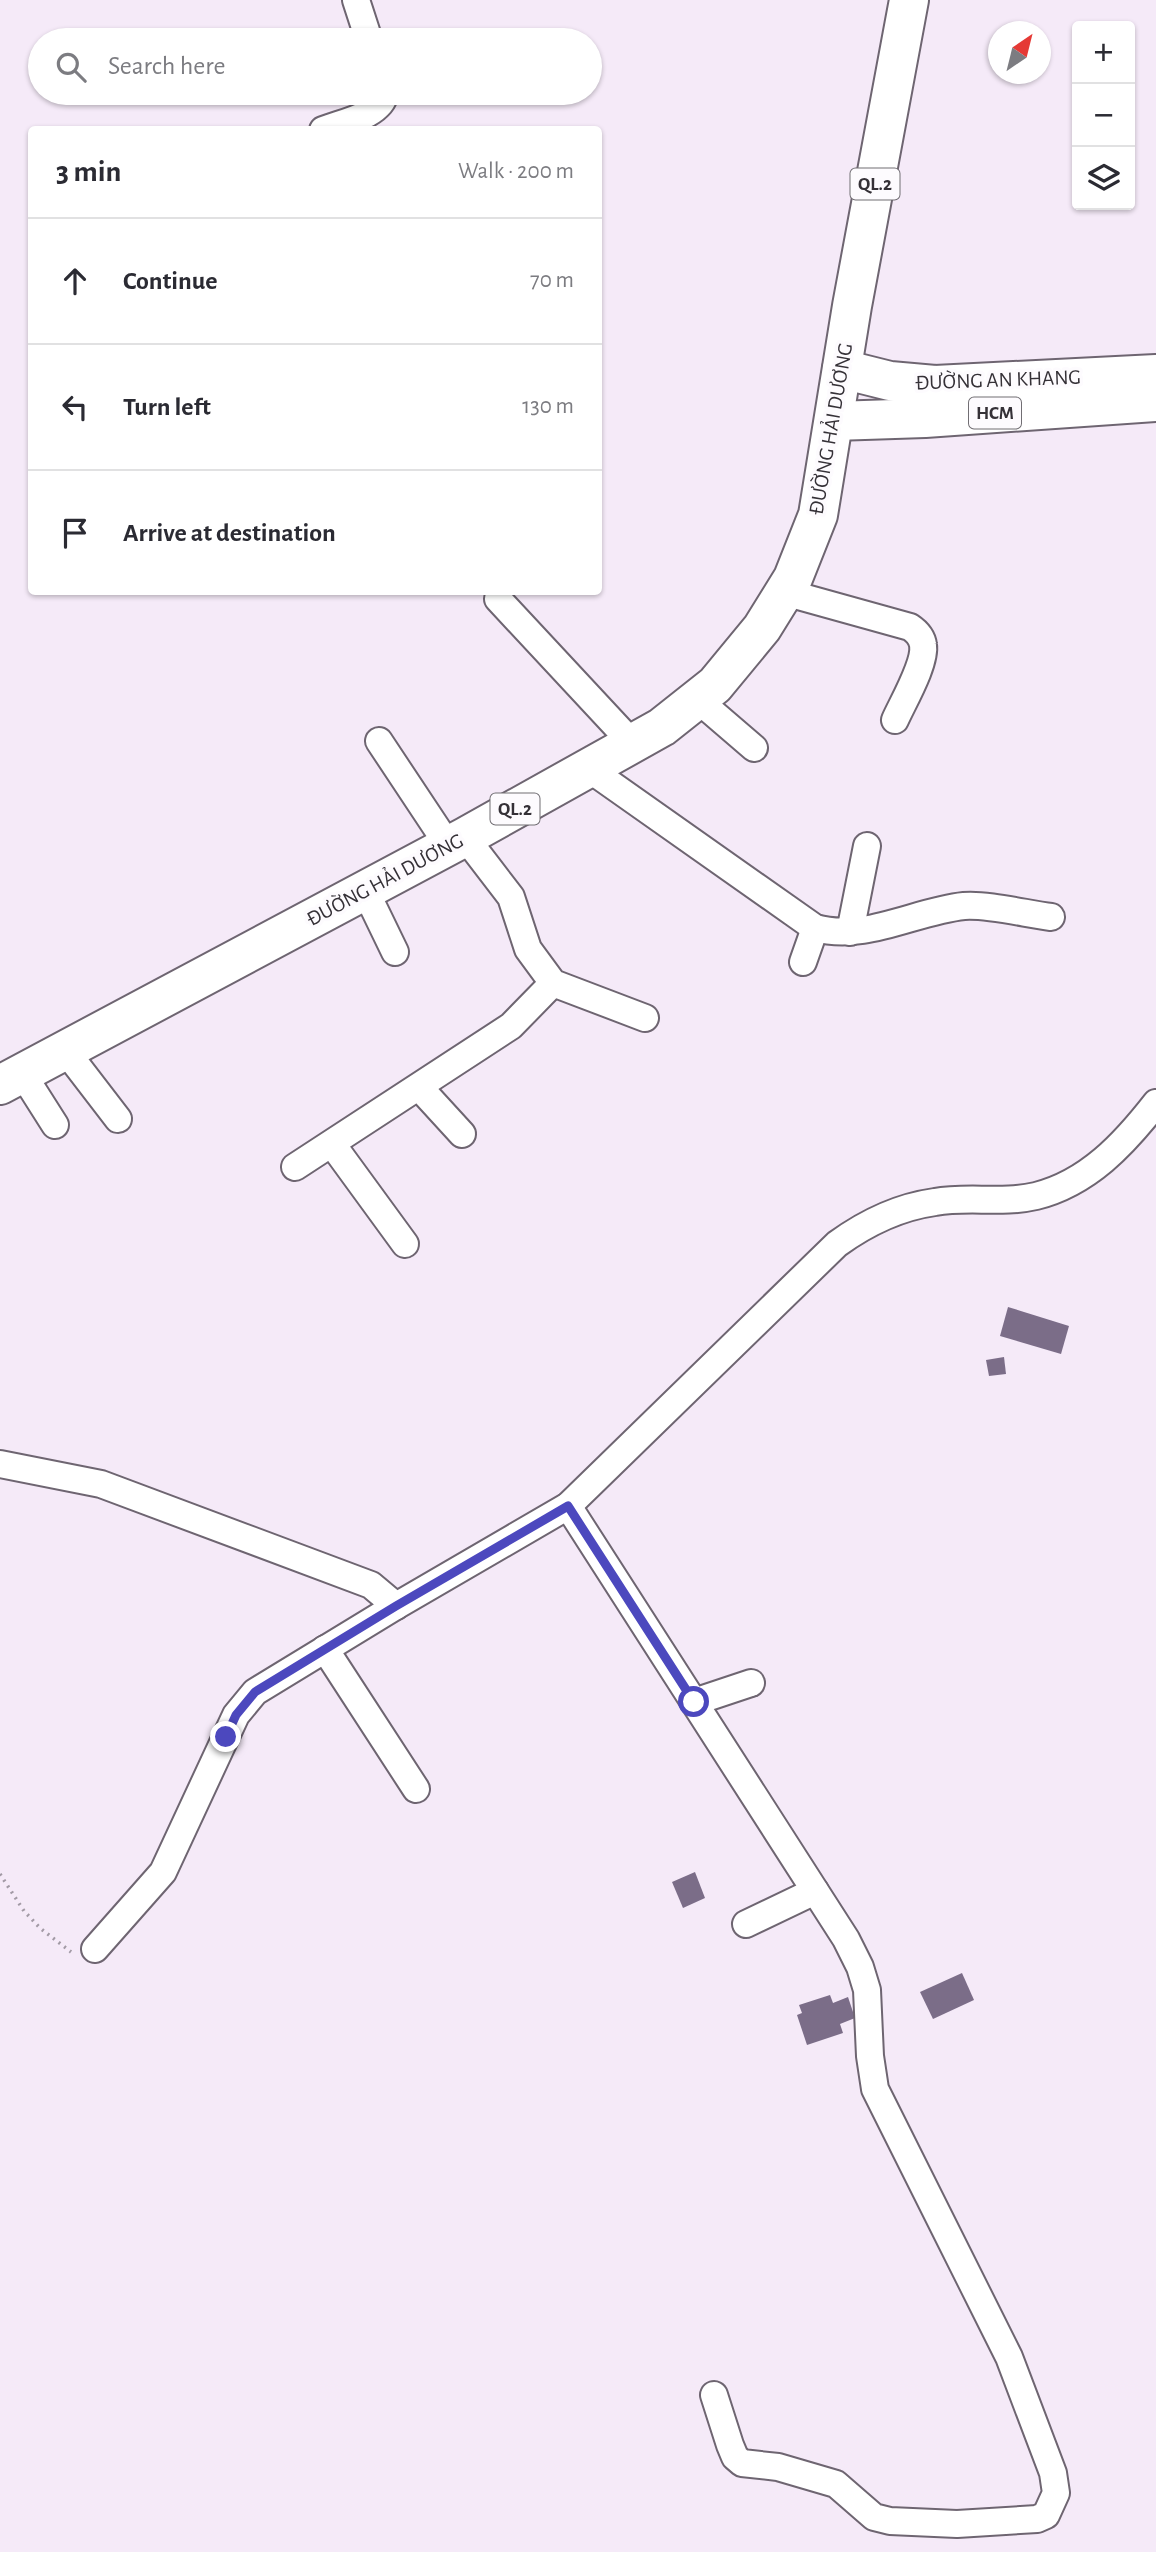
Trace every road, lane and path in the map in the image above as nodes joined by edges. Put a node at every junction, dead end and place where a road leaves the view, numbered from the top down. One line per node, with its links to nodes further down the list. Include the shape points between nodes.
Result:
1 (356, 0): 3 (street)
2 (909, 0): 6 (highway, ĐƯỜNG HẢI DƯƠNG / QL.2)
3 (365, 28)
4 (381, 105): 5 (street)
5 (333, 126)
6 (842, 369): 7 (highway, ĐƯỜNG AN KHANG / HCM, via 890,381 935,385); 9 (highway, ĐƯỜNG HẢI DƯƠNG / QL.2)
7 (1156, 374)
8 (1156, 402): 9 (highway, ĐƯỜNG AN KHANG / HCM)
9 (834, 421): 10 (highway, ĐƯỜNG HẢI DƯƠNG / QL.2, via 818,515)
10 (788, 585): 12 (street); 13 (highway, ĐƯỜNG HẢI DƯƠNG / QL.2, via 762,628 715,685); 14 (street, via 918,632 923,645 920,662)
11 (498, 598): 16 (street)
12 (921, 612)
13 (697, 699): 16 (highway, ĐƯỜNG HẢI DƯƠNG / QL.2); 17 (street)
14 (895, 720)
15 (379, 741): 19 (street)
16 (633, 744): 18 (highway, ĐƯỜNG HẢI DƯƠNG / QL.2)
17 (754, 748)
18 (588, 768): 19 (highway, ĐƯỜNG HẢI DƯƠNG / QL.2); 23 (street)
19 (456, 841): 21 (highway, ĐƯỜNG HẢI DƯƠNG / QL.2); 27 (street, via 511,897 532,956)
20 (867, 846): 24 (street)
21 (365, 890): 25 (street); 29 (highway, ĐƯỜNG HẢI DƯƠNG / QL.2)
22 (1051, 917): 24 (street, via 964,906)
23 (815, 928): 24 (street); 26 (street)
24 (850, 932)
25 (395, 952)
26 (803, 962)
27 (553, 983): 28 (street); 31 (street, via 511,1026)
28 (645, 1018)
29 (65, 1050): 30 (highway, ĐƯỜNG HẢI DƯƠNG / QL.2); 33 (street)
30 (11, 1079): 34 (street)
31 (419, 1087): 35 (street); 36 (street)
32 (1156, 1102): 40 (street, via 1104,1162 1064,1186 1009,1201 935,1201 861,1227 837,1244)
33 (118, 1119)
34 (55, 1125)
35 (462, 1134)
36 (332, 1144): 37 (street); 38 (street)
37 (295, 1167)
38 (405, 1244)
39 (0, 1464): 41 (street, via 114,1489 372,1585)
40 (568, 1506): 41 (street); 44 (street)
41 (396, 1606): 42 (street)
42 (325, 1649): 45 (street); 49 (street, via 246,1701 163,1872)
43 (751, 1684): 44 (street)
44 (694, 1702): 47 (street)
45 (416, 1789)
46 (0, 1874): 49 (path, via 24,1911 74,1955 88,1956)
47 (815, 1891): 48 (street); 50 (street, via 846,1939 866,1990 875,2089 1009,2357 1054,2473 1056,2493 1045,2515 1037,2519 957,2524 874,2517 836,2484 778,2467 742,2463 730,2445)
48 (746, 1924)
49 (95, 1949)
50 (714, 2395)

